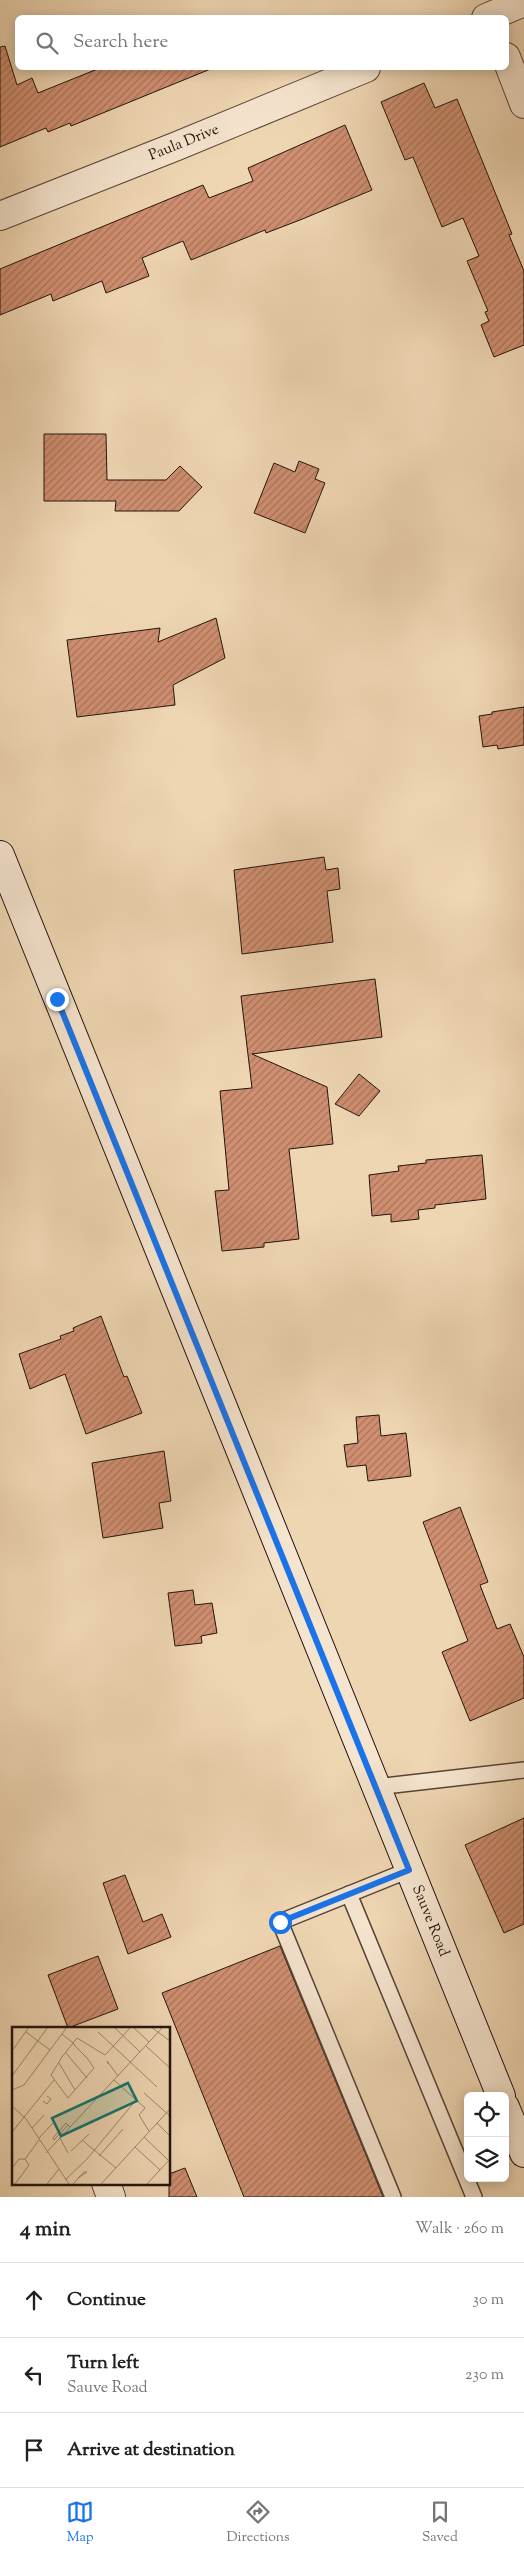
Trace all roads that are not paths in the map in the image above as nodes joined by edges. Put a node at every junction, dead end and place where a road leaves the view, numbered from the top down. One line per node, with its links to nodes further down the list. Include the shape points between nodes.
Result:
1 (524, 2): 2 (street)
2 (494, 15)
3 (509, 65): 5 (street)
4 (361, 70): 6 (street, Paula Drive)
5 (524, 104)
6 (0, 216)
7 (0, 856): 9 (street, Sauve Road)
8 (524, 1770): 9 (lane)
9 (376, 1787): 10 (street, Sauve Road)
10 (409, 1870): 11 (lane); 12 (street, Sauve Road)
11 (350, 1894): 17 (lane, via 280,1922); 18 (lane)
12 (499, 2092)
13 (509, 2117): 14 (street)
14 (524, 2153)
15 (106, 2184): 16 (street)
16 (111, 2197)
17 (393, 2197)
18 (474, 2197)

